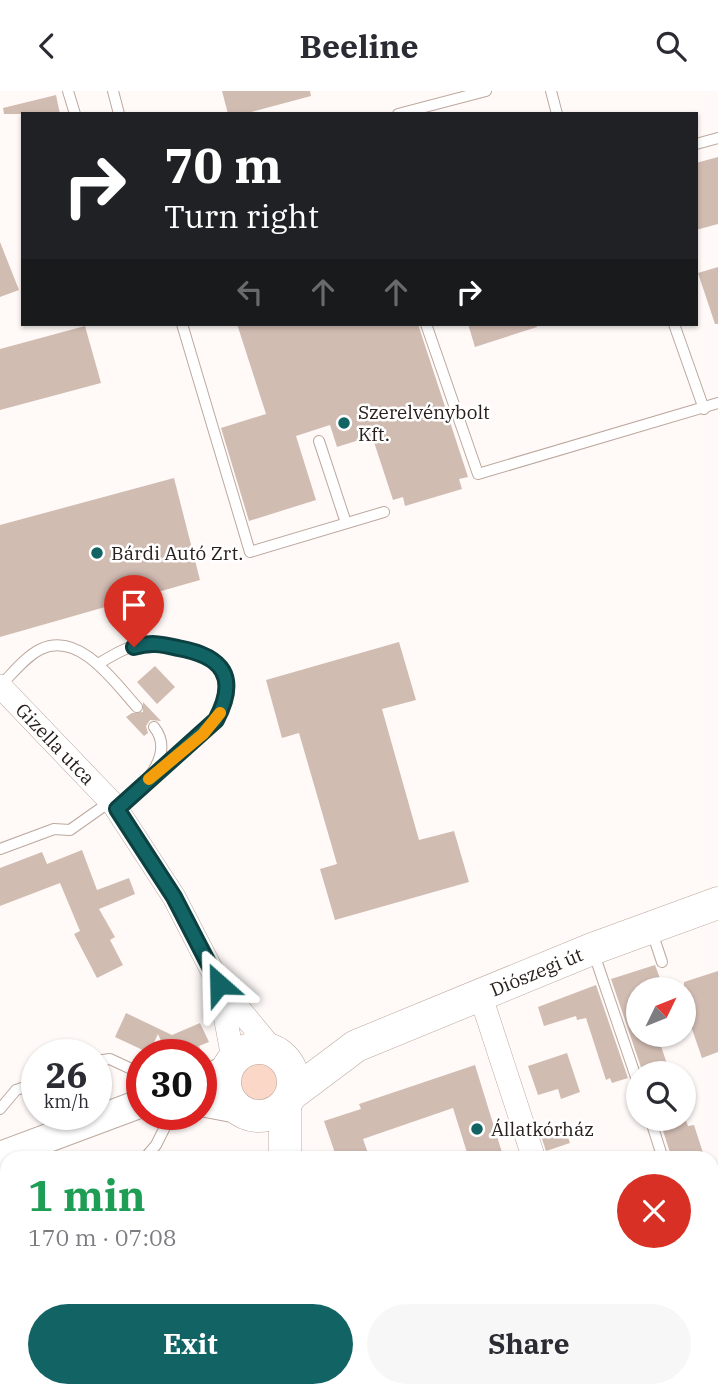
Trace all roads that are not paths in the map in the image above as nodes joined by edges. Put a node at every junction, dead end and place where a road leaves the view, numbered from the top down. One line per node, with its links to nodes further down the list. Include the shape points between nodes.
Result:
1 (68, 91): 5 (lane)
2 (113, 91): 6 (lane)
3 (486, 91): 7 (lane)
4 (551, 91): 8 (lane)
5 (74, 112)
6 (118, 112)
7 (406, 112)
8 (556, 112)
9 (718, 138): 10 (lane)
10 (698, 143)
11 (183, 326): 18 (lane, via 250,552)
12 (427, 326): 15 (lane, via 478,474)
13 (675, 326): 15 (lane)
14 (718, 403): 15 (lane)
15 (704, 408)
16 (319, 441): 18 (lane)
17 (384, 512): 18 (lane)
18 (346, 523)
19 (98, 664): 20 (lane, via 77,650 53,646 40,649); 21 (lane); 23 (lane, via 119,651 149,642 206,654 223,668 225,703 216,720)
20 (0, 686): 24 (street, Gizella utca)
21 (137, 707)
22 (154, 727): 23 (lane, via 160,752)
23 (152, 776): 24 (lane)
24 (114, 805): 25 (lane, via 70,830 54,829); 30 (street, Gizella utca, via 174,897)
25 (0, 849)
26 (718, 903): 27 (main road, Diószegi út)
27 (650, 928): 28 (main road, Diószegi út); 29 (lane)
28 (592, 949): 31 (main road, Diószegi út); 34 (lane)
29 (662, 963)
30 (219, 984): 33 (street, Gizella utca); 35 (street, Gizella utca)
31 (480, 994): 32 (main road, Diószegi út); 50 (street)
32 (356, 1046): 33 (main road, Diószegi út); 37 (main road, Diószegi út)
33 (278, 1053): 35 (main road, via 259,1047 245,1050); 37 (main road, via 294,1081)
34 (630, 1061)
35 (220, 1070): 41 (main road, via 229,1098)
36 (21, 1088): 39 (lane)
37 (289, 1099): 41 (main road, via 275,1112); 49 (main road)
38 (217, 1106): 41 (street)
39 (0, 1109)
40 (126, 1109): 45 (street)
41 (244, 1112): 48 (main road)
42 (126, 1120): 45 (street)
43 (164, 1130): 47 (lane)
44 (654, 1131): 51 (lane)
45 (30, 1144): 46 (street)
46 (12, 1151)
47 (151, 1151)
48 (267, 1151)
49 (286, 1151)
50 (531, 1151)
51 (660, 1151)

